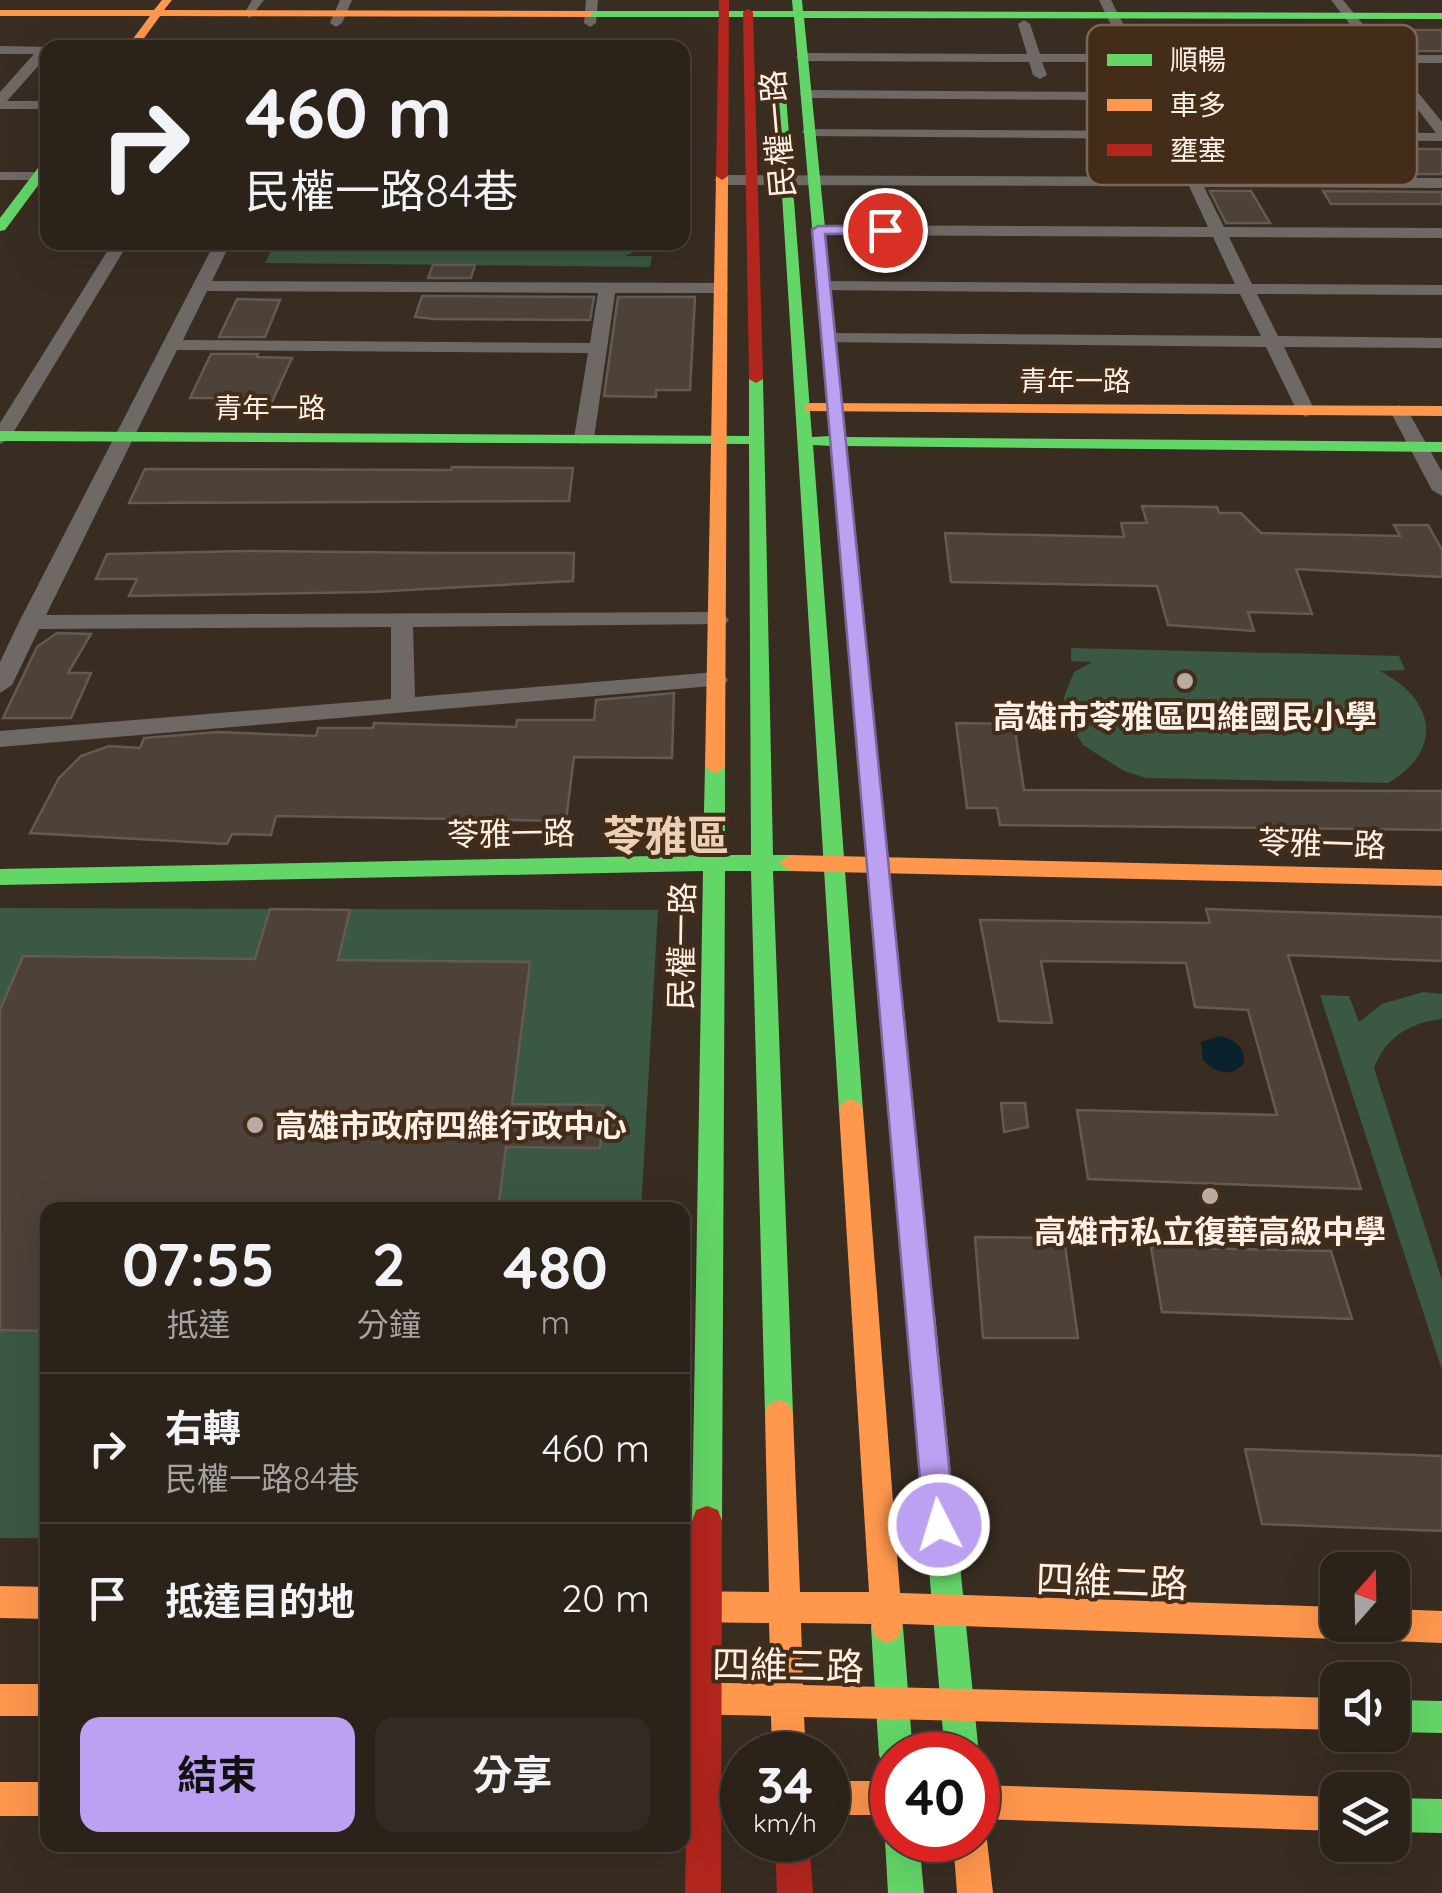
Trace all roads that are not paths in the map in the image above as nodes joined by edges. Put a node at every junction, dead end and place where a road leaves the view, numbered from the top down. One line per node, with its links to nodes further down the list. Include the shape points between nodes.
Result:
1 (254, 7): 2 (street); 3 (street)
2 (157, 12): 3 (street); 4 (street); 12 (street); 15 (street)
3 (341, 12): 5 (street)
4 (0, 13)
5 (591, 13): 6 (street)
6 (724, 13): 7 (street); 36 (street, 民權一路)
7 (748, 13): 8 (street); 37 (street, 民權一路)
8 (787, 13): 9 (street); 13 (street); 19 (street, 民權一路); 38 (street, 民權一路)
9 (1112, 13): 10 (street); 13 (street)
10 (1348, 14): 11 (street); 14 (street)
11 (1442, 16)
12 (0, 22)
13 (1024, 24): 20 (street)
14 (1442, 24)
15 (136, 40)
16 (0, 50): 17 (street)
17 (40, 50)
18 (40, 55): 28 (street)
19 (802, 57): 20 (street); 24 (street, 民權一路)
20 (1035, 58): 21 (street); 25 (street)
21 (1087, 58)
22 (1417, 59): 23 (street)
23 (1442, 59)
24 (806, 94): 25 (street); 30 (street, 民權一路)
25 (1046, 96): 26 (street)
26 (1087, 96)
27 (1417, 101): 32 (street)
28 (0, 102): 29 (street)
29 (40, 104)
30 (810, 132): 31 (street); 39 (street, 民權一路)
31 (1087, 134)
32 (1442, 134)
33 (40, 172): 34 (street)
34 (0, 176)
35 (40, 177): 42 (street)
36 (722, 180): 37 (street); 51 (street, 民權一路)
37 (754, 180): 38 (street); 69 (street, 民權一路)
38 (786, 180): 39 (street); 69 (street, 民權一路)
39 (814, 180): 40 (street); 43 (street, 民權一路)
40 (1087, 182)
41 (1196, 185): 44 (street)
42 (0, 227)
43 (818, 230): 44 (street); 49 (street, 民權一路)
44 (1219, 232): 45 (street); 52 (street)
45 (1442, 234)
46 (116, 250): 65 (street)
47 (219, 250): 48 (street)
48 (201, 286): 50 (street); 57 (street)
49 (824, 286): 52 (street); 54 (street, 民權一路)
50 (607, 287): 51 (street); 58 (street)
51 (721, 288): 67 (street, 民權一路)
52 (1246, 289): 53 (street); 55 (street)
53 (1442, 290)
54 (829, 338): 55 (street); 64 (street, 民權一路)
55 (1272, 342): 56 (street); 59 (street)
56 (1442, 343)
57 (171, 345): 58 (street); 63 (street)
58 (598, 348): 66 (street)
59 (1306, 410): 60 (street, 青年一路); 68 (street, 青年一路)
60 (1398, 411): 61 (street, 青年一路); 70 (street)
61 (1442, 411)
62 (1442, 433): 70 (street, 青年一路)
63 (126, 436): 65 (street, 青年一路); 66 (street, 青年一路); 74 (street)
64 (838, 436): 68 (street, 青年一路); 68 (street, 青年一路); 69 (street, 青年一路); 69 (street, 青年一路); 82 (street, 民權一路)
65 (1, 437)
66 (584, 438): 67 (street, 青年一路)
67 (719, 438): 69 (street); 69 (street); 72 (street, 民權一路)
68 (1153, 438): 70 (street, 青年一路); 70 (street, 青年一路)
69 (780, 441): 80 (street, 民權一路); 81 (street, 民權一路)
70 (1428, 452): 71 (street)
71 (1442, 490)
72 (718, 619): 73 (street); 75 (street, 民權一路)
73 (402, 620): 74 (street); 77 (street)
74 (30, 622): 76 (street)
75 (716, 680): 77 (street); 79 (street, 民權一路)
76 (0, 685)
77 (404, 706): 78 (street)
78 (0, 739)
79 (715, 863): 80 (street, 苓雅一路); 83 (street, 苓雅一路); 88 (street, 民權一路)
80 (762, 864): 81 (street, 苓雅一路); 89 (street, 民權一路)
81 (835, 864): 82 (street, 苓雅一路); 90 (street, 民權一路)
82 (880, 864): 84 (street, 苓雅一路); 91 (street, 民權一路)
83 (0, 878)
84 (1442, 878)
85 (0, 1602): 86 (street)
86 (40, 1603)
87 (690, 1606): 88 (street, 四維三路)
88 (706, 1606): 89 (street, 四維三路); 95 (street, 民權一路)
89 (784, 1607): 90 (street, 四維三路); 98 (street, 民權一路)
90 (885, 1608): 91 (street, 四維二路); 99 (street, 民權一路)
91 (948, 1610): 92 (street, 四維二路); 100 (street, 民權一路)
92 (1320, 1622)
93 (1410, 1625): 94 (street)
94 (1442, 1626)
95 (694, 1698): 98 (street, 四維三路); 109 (street, 民權一路)
96 (0, 1700): 97 (street)
97 (40, 1700)
98 (788, 1701): 99 (street, 四維三路); 104 (street, 民權一路)
99 (892, 1702): 100 (street); 105 (street, 民權一路)
100 (958, 1703): 101 (street); 106 (street, 民權一路)
101 (1320, 1713)
102 (1410, 1716): 103 (street)
103 (1442, 1717)
104 (789, 1732)
105 (894, 1732)
106 (960, 1732)
107 (0, 1798): 108 (street)
108 (40, 1798)
109 (694, 1798): 110 (street); 118 (street, 民權一路)
110 (720, 1798)
111 (1000, 1803): 112 (street)
112 (1320, 1813)
113 (1410, 1815): 114 (street)
114 (1442, 1816)
115 (793, 1862): 119 (street)
116 (904, 1862): 120 (street)
117 (972, 1862): 121 (street)
118 (703, 1893)
119 (795, 1893)
120 (906, 1893)
121 (975, 1893)

